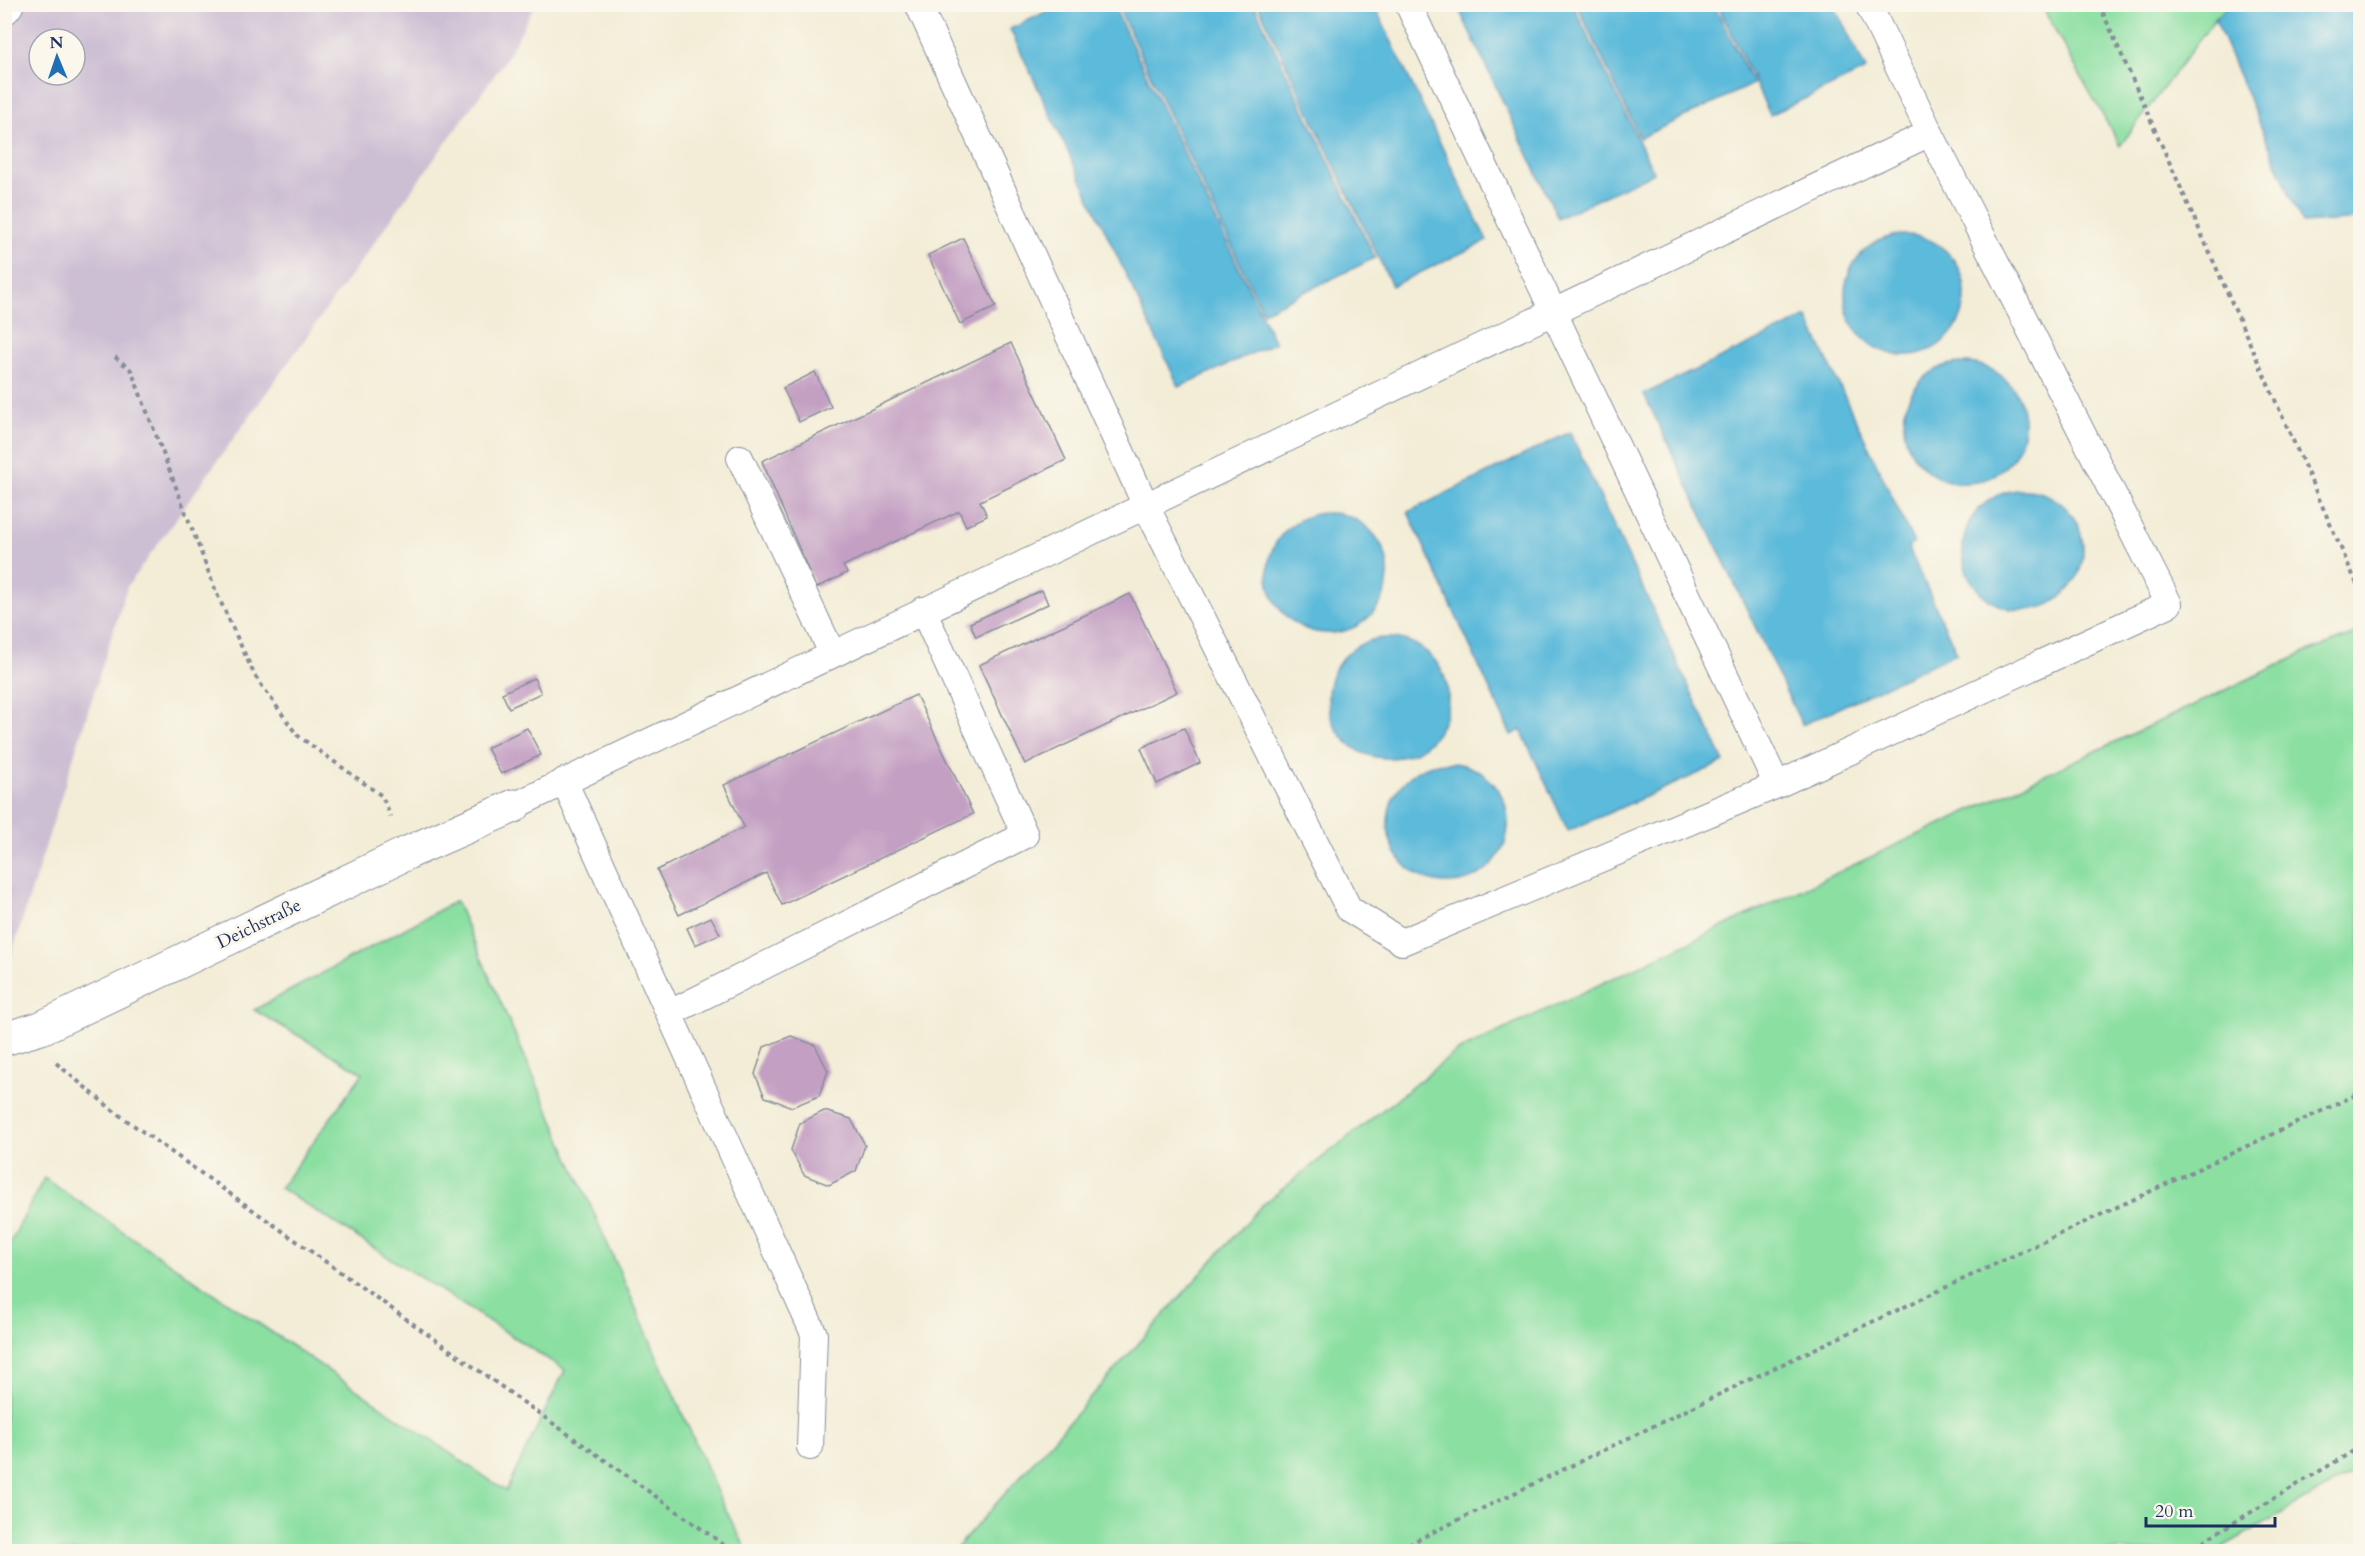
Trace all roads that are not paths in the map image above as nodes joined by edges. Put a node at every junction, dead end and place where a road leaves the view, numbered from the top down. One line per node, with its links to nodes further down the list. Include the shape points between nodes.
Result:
1 (918, 4): 7 (lane)
2 (1408, 4): 5 (lane)
3 (1868, 4): 4 (lane)
4 (1930, 133): 5 (lane); 11 (lane, via 2169,604)
5 (1553, 311): 7 (lane); 11 (lane)
6 (740, 459): 9 (lane)
7 (1145, 504): 8 (lane); 11 (lane, via 1349,909 1402,942)
8 (923, 610): 9 (lane); 13 (lane, via 1025,835)
9 (832, 653): 10 (lane)
10 (564, 781): 12 (lane); 13 (lane)
11 (1777, 785)
12 (514, 806): 14 (street, Deichstraße, via 41,1028)
13 (670, 1013): 15 (lane, via 814,1334)
14 (4, 1039)
15 (810, 1447)

